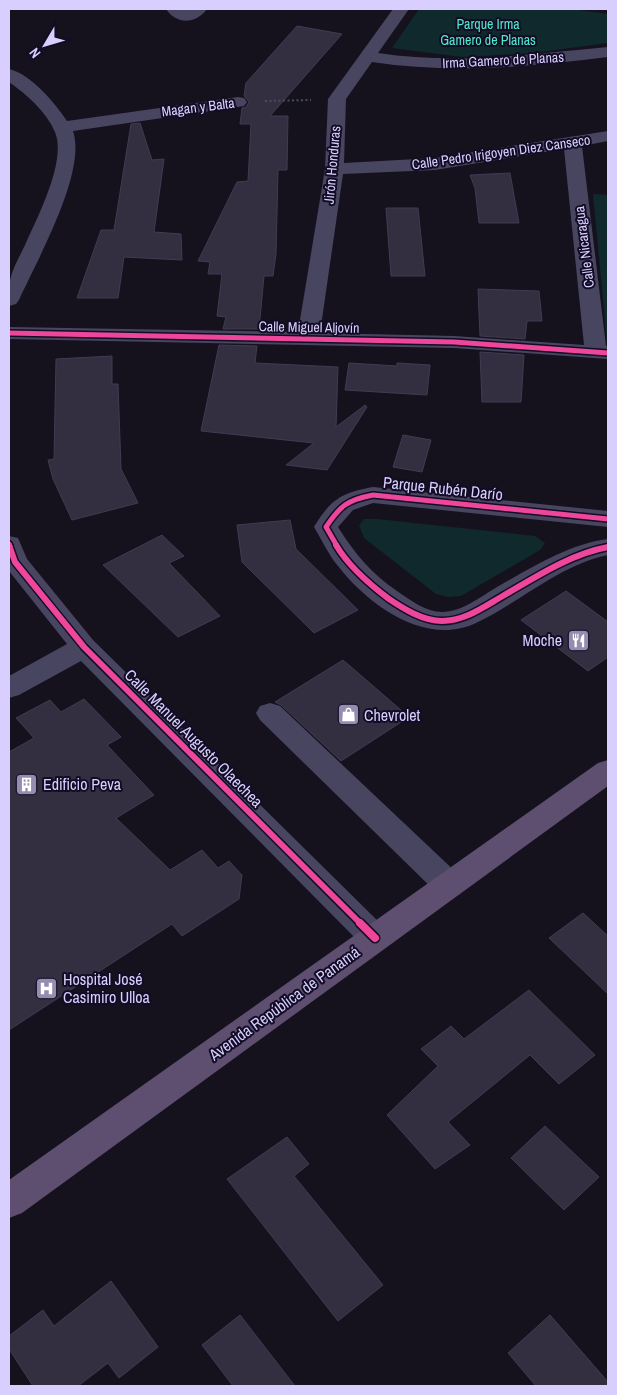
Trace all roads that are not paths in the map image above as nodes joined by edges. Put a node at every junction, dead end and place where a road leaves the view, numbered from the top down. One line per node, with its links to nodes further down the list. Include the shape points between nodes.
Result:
1 (174, 9): 2 (street, via 187,17)
2 (198, 9)
3 (401, 9): 5 (street)
4 (608, 52): 5 (street, Irma Gamero de Planas, via 454,66)
5 (369, 57): 11 (street, Jirón Honduras, via 337,99)
6 (9, 74): 8 (street, via 36,93)
7 (238, 102): 8 (street, Magan y Balta)
8 (61, 127): 12 (street, via 67,143 63,178)
9 (608, 136): 10 (street, Calle Pedro Irigoyen Diez Canseco)
10 (572, 142): 11 (street, Calle Pedro Irigoyen Diez Canseco, via 435,164); 15 (street, Calle Nicaragua)
11 (334, 169): 14 (street, Jirón Honduras)
12 (9, 300)
13 (9, 334): 14 (street, Calle Miguel Aljovín)
14 (308, 340): 15 (street, Calle Miguel Aljovín, via 454,342)
15 (602, 352)
16 (608, 519): 18 (street, Parque Rubén Darío, via 373,495 341,504 326,527 340,552 362,576 398,605 431,620 449,621 466,617 579,555)
17 (9, 544): 19 (street, Calle Manuel Augusto Olaechea, via 15,562)
18 (608, 547)
19 (84, 647): 20 (street); 24 (street, Calle Manuel Augusto Olaechea)
20 (9, 688)
21 (270, 713): 23 (street)
22 (608, 771): 23 (main road, Avenida República de Panamá)
23 (449, 885): 24 (main road, Avenida República de Panamá)
24 (375, 938): 25 (main road, Avenida República de Panamá)
25 (9, 1201)

